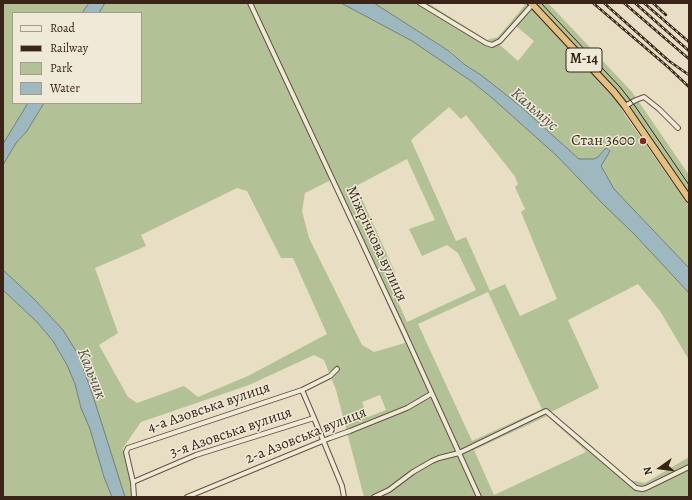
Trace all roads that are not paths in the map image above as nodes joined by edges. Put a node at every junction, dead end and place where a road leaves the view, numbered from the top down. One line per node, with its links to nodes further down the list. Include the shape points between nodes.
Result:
1 (250, 3): 9 (street, Міжрічкова вулиця)
2 (420, 3): 3 (street, via 492,45 500,41)
3 (531, 4): 4 (highway, М-14)
4 (625, 106): 5 (street, via 644,97); 6 (highway, М-14)
5 (678, 128)
6 (689, 199)
7 (337, 369): 8 (street, 4-а Азовська вулиця, via 330,376)
8 (302, 390): 10 (street); 14 (street, 4-а Азовська вулиця, via 130,447 126,452)
9 (432, 394): 11 (street, 2-а Азовська вулиця, via 407,408); 12 (street, Міжрічкова вулиця)
10 (314, 418): 11 (street, 3-я Азовська вулиця); 14 (street, 3-я Азовська вулиця, via 196,455)
11 (323, 442): 16 (street, 2-а Азовська вулиця); 17 (street, 3-я Азовська вулиця, via 342,486)
12 (459, 453): 13 (street, via 546,412 636,488 646,488); 18 (street, via 426,464 389,490); 19 (street, Міжрічкова вулиця)
13 (689, 467)
14 (133, 482): 15 (street)
15 (134, 497)
16 (187, 497)
17 (344, 497)
18 (374, 497)
19 (479, 497)

